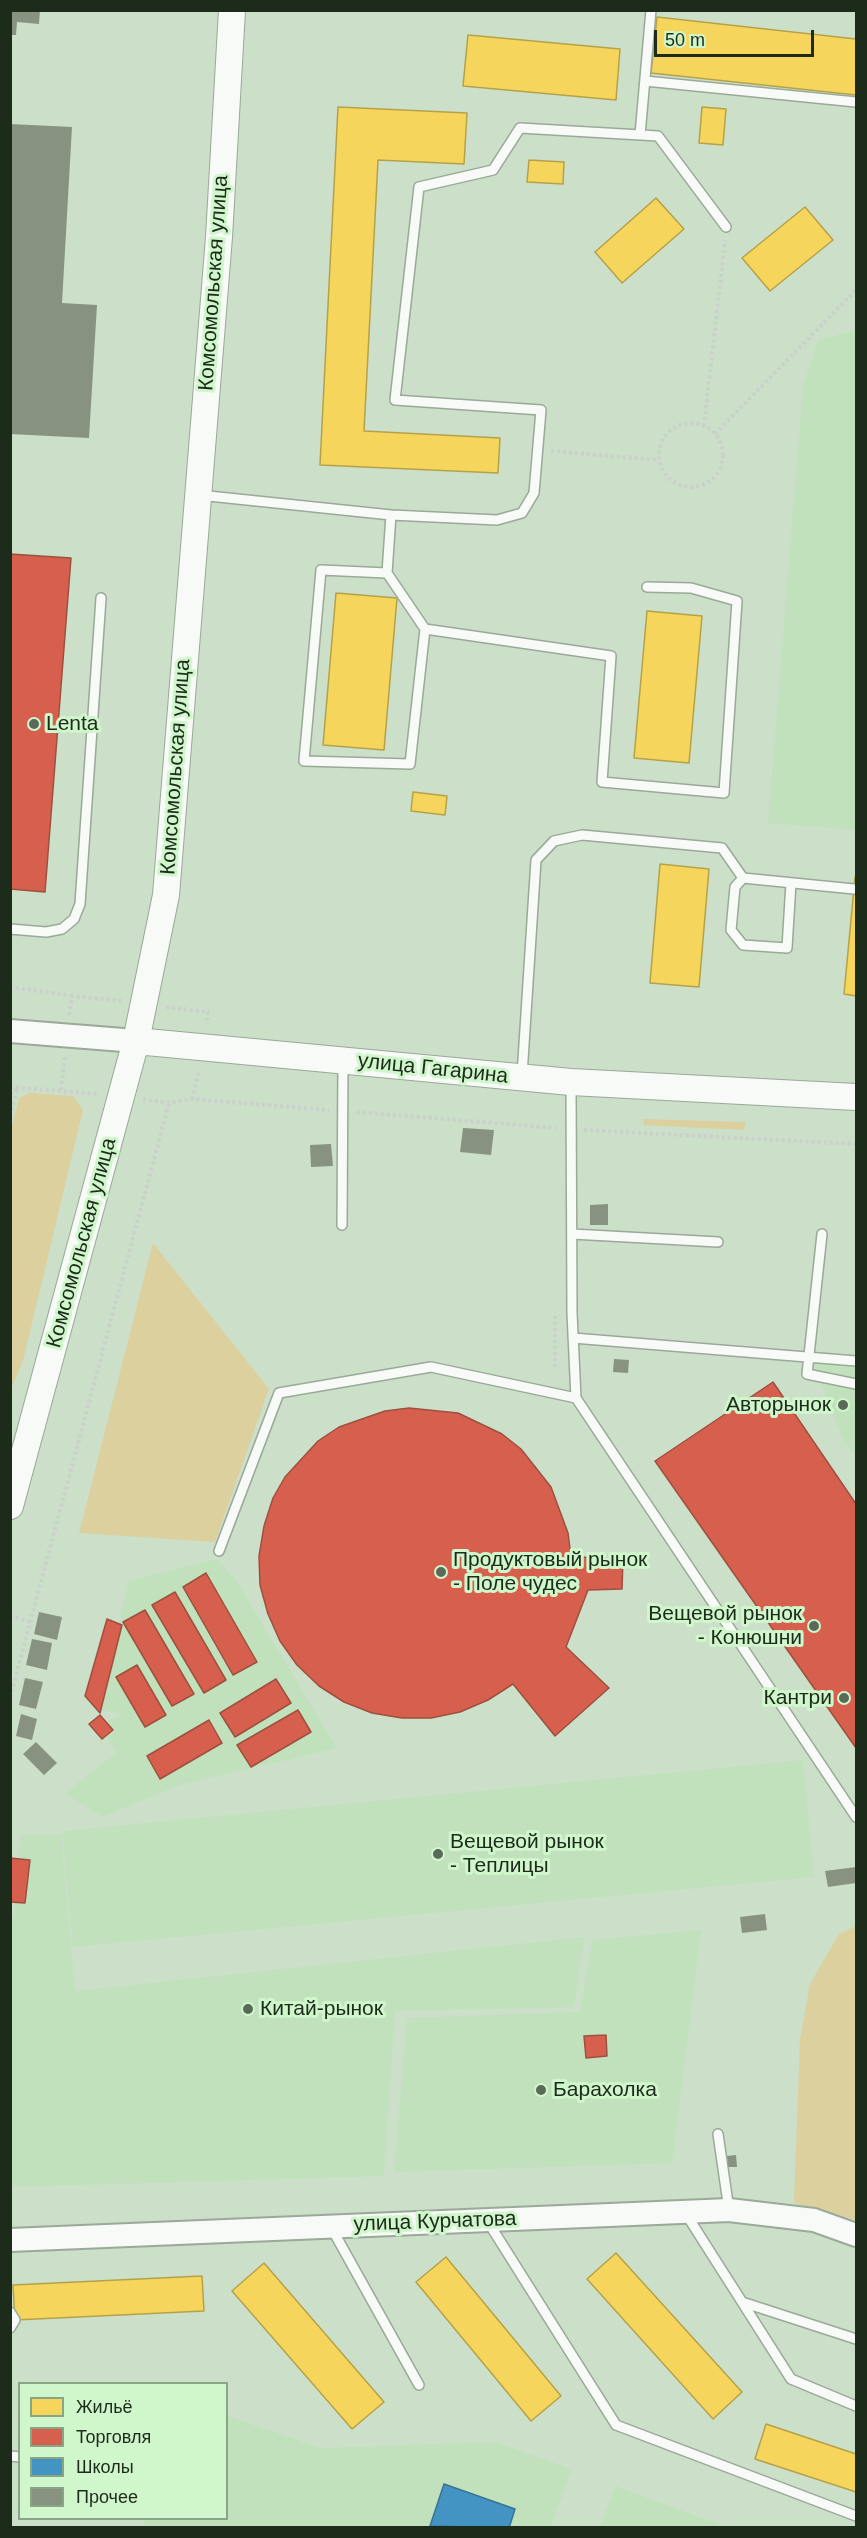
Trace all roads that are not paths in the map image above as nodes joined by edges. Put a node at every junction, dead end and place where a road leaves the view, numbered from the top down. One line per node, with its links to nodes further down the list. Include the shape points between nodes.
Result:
1 (232, 10): 7 (main road, Комсомольская улица, via 219,237)
2 (651, 10): 3 (lane)
3 (645, 81): 4 (lane); 5 (lane)
4 (856, 102)
5 (640, 135): 6 (lane, via 658,136); 8 (lane, via 520,128 493,170 419,187 396,399 541,410 539,450 534,493 522,513 496,520)
6 (726, 227)
7 (197, 494): 8 (lane); 18 (main road, Комсомольская улица, via 166,895)
8 (391, 515): 9 (lane)
9 (387, 573): 12 (lane); 12 (lane, via 321,570 304,760 410,764)
10 (647, 587): 12 (lane, via 691,588 737,601 724,793 602,782 611,656)
11 (101, 598): 16 (lane, via 80,904 74,919 62,929)
12 (425, 629)
13 (743, 878): 14 (lane); 14 (lane, via 735,887 731,930 743,945 787,948); 20 (lane, via 723,848 582,835 554,841 536,860)
14 (791, 884): 15 (lane)
15 (854, 889)
16 (10, 929)
17 (10, 1031): 18 (street, улица Гагарина)
18 (136, 1041): 19 (main road, улица Гагарина); 32 (main road, Комсомольская улица, via 23,1440)
19 (343, 1059): 20 (main road, улица Гагарина); 23 (lane)
20 (521, 1077): 21 (main road, улица Гагарина)
21 (571, 1082): 22 (main road, улица Гагарина); 24 (lane)
22 (856, 1097)
23 (342, 1225)
24 (572, 1234): 26 (lane); 27 (lane)
25 (822, 1234): 28 (lane)
26 (718, 1242)
27 (573, 1338): 28 (lane); 31 (lane)
28 (808, 1357): 29 (lane); 30 (lane, via 807,1374)
29 (856, 1361)
30 (856, 1384)
31 (576, 1398): 33 (lane, via 431,1366 279,1393); 34 (lane)
32 (10, 1506)
33 (219, 1551)
34 (856, 1817)
35 (717, 2134): 36 (lane)
36 (729, 2210): 37 (street, улица Курчатова); 40 (street, улица Курчатова, via 814,2220)
37 (685, 2212): 38 (street, улица Курчатова); 42 (lane)
38 (487, 2220): 39 (street, улица Курчатова); 48 (lane, via 616,2425)
39 (331, 2227): 41 (street, улица Курчатова); 46 (lane)
40 (856, 2235)
41 (10, 2240)
42 (742, 2302): 45 (lane); 47 (lane, via 791,2379)
43 (10, 2312): 44 (lane, via 15,2320)
44 (10, 2328)
45 (856, 2339)
46 (419, 2385)
47 (856, 2406)
48 (856, 2516)

